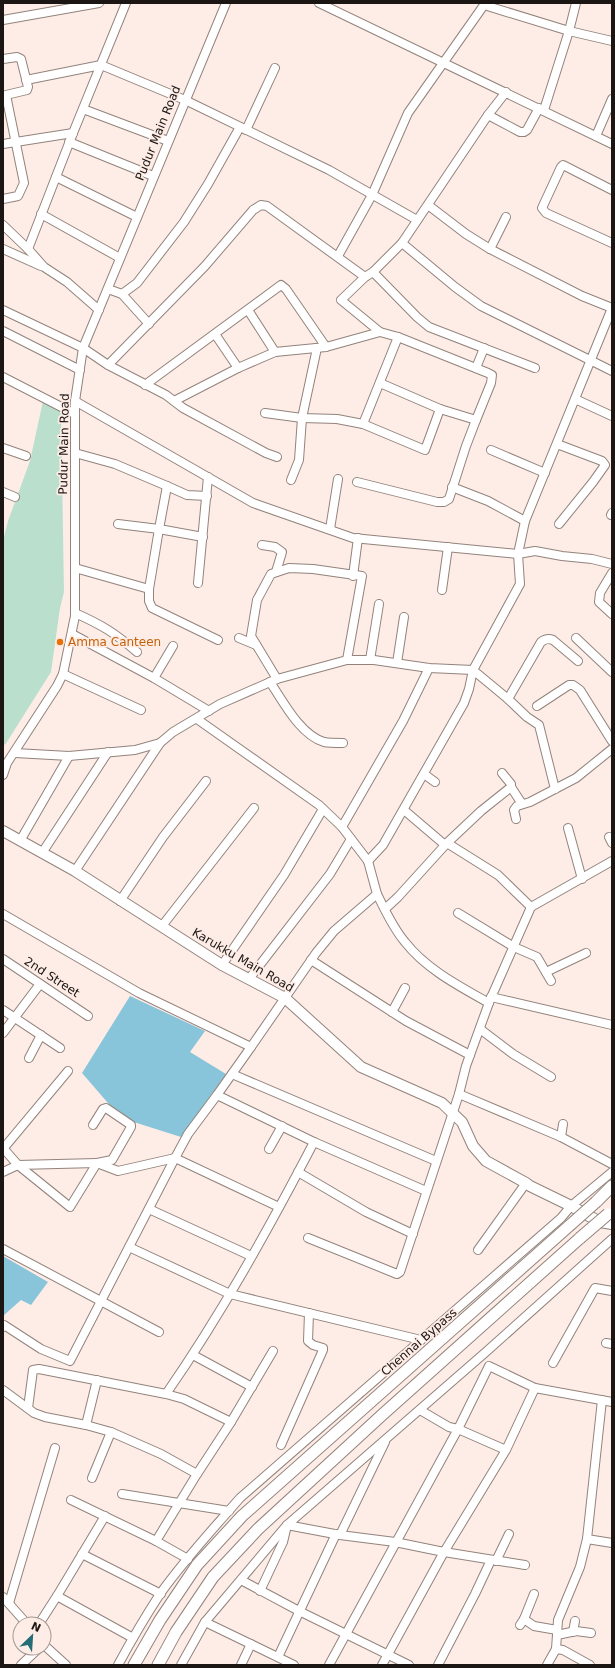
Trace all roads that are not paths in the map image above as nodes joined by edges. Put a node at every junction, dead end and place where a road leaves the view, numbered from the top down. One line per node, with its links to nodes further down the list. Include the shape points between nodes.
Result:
1 (99, 3): 7 (street)
2 (126, 3): 12 (street)
3 (226, 3): 18 (street, Pudur Main Road)
4 (319, 3): 11 (street)
5 (576, 3): 8 (street)
6 (484, 4): 8 (street); 11 (street)
7 (3, 20)
8 (569, 31): 9 (street); 20 (street)
9 (612, 41)
10 (3, 59): 14 (street, via 21,59)
11 (443, 64): 15 (street); 33 (street, via 408,113)
12 (102, 65): 14 (street); 18 (street); 19 (street)
13 (275, 68): 22 (street)
14 (26, 80): 16 (street, via 27,90)
15 (506, 92): 20 (street); 21 (street)
16 (5, 95): 25 (street)
17 (612, 99): 24 (street)
18 (185, 100): 22 (street); 26 (street, Pudur Main Road)
19 (83, 108): 23 (street); 26 (street)
20 (541, 109): 21 (street, via 524,132); 24 (street)
21 (488, 115): 35 (street)
22 (243, 128): 33 (street); 51 (street, via 184,222 137,282)
23 (73, 133): 25 (street); 27 (street)
24 (596, 136): 29 (street)
25 (17, 141): 28 (street); 34 (street, via 24,186 18,196)
26 (168, 141): 30 (street, Pudur Main Road)
27 (69, 142): 30 (street); 31 (street)
28 (3, 144)
29 (612, 144)
30 (154, 176): 37 (street, Pudur Main Road)
31 (56, 177): 36 (street); 37 (street)
32 (612, 190): 42 (street, via 563,165 542,208 546,213)
33 (372, 195): 39 (street); 46 (street)
34 (3, 199)
35 (428, 205): 39 (street); 45 (street)
36 (41, 214): 44 (street); 47 (street)
37 (137, 217): 47 (street, Pudur Main Road)
38 (506, 217): 45 (street)
39 (416, 220): 41 (street)
40 (3, 225): 44 (street)
41 (402, 243): 49 (street); 66 (street, via 481,306)
42 (612, 243)
43 (3, 249): 48 (street)
44 (28, 249): 48 (street)
45 (490, 249): 52 (street, via 582,296)
46 (338, 256): 49 (street); 56 (street, via 267,206 261,205 253,210 205,266)
47 (120, 258): 50 (street, Pudur Main Road)
48 (44, 267): 54 (street, via 67,282)
49 (369, 274): 58 (street, via 341,300); 64 (street, via 429,327)
50 (108, 289): 51 (street); 54 (street, Pudur Main Road)
51 (122, 294): 56 (street)
52 (612, 308): 66 (street)
53 (3, 310): 62 (street)
54 (99, 310): 62 (street, Pudur Main Road)
55 (248, 310): 59 (street); 61 (street, via 281,286 286,289); 65 (street)
56 (149, 324): 67 (street)
57 (3, 331): 71 (street)
58 (380, 332): 60 (street); 61 (street)
59 (215, 334): 68 (street); 75 (street)
60 (398, 337): 69 (street); 74 (street)
61 (326, 347): 63 (street)
62 (83, 348): 67 (street); 71 (street, Pudur Main Road)
63 (317, 348): 65 (street); 83 (street)
64 (484, 348): 69 (street); 70 (street)
65 (275, 352): 68 (street)
66 (591, 362): 72 (street); 76 (street)
67 (108, 366): 75 (street)
68 (238, 368): 78 (street)
69 (476, 368): 84 (street, via 492,375 492,378)
70 (534, 368)
71 (80, 370): 77 (street, Pudur Main Road)
72 (612, 371)
73 (3, 377): 81 (street)
74 (380, 383): 79 (street); 85 (street)
75 (145, 385): 78 (street)
76 (575, 399): 82 (street); 86 (street)
77 (75, 401): 81 (street, Pudur Main Road); 93 (street)
78 (174, 401): 91 (street)
79 (440, 409): 84 (street); 85 (street, via 425,450)
80 (265, 413): 83 (street)
81 (75, 414): 89 (street, Pudur Main Road)
82 (612, 416)
83 (302, 418): 85 (street, via 337,419); 95 (street, via 298,460)
84 (476, 420): 98 (street)
85 (363, 424)
86 (557, 444): 92 (street); 104 (street, via 599,460 605,465)
87 (3, 448): 90 (street)
88 (491, 450): 92 (street)
89 (75, 453): 97 (street, via 115,464); 113 (street, Pudur Main Road)
90 (26, 456)
91 (277, 457)
92 (545, 473): 102 (street)
93 (208, 477): 100 (street); 106 (street, via 253,503)
94 (338, 479): 106 (street)
95 (292, 480)
96 (357, 482): 98 (street, via 437,502 449,499)
97 (167, 486): 100 (street, via 187,495); 105 (street)
98 (452, 487): 102 (street, via 488,501)
99 (3, 492): 101 (street)
100 (206, 496): 107 (street)
101 (14, 497)
102 (525, 521): 111 (street)
103 (118, 524): 105 (street)
104 (559, 524)
105 (159, 529): 107 (street); 118 (street)
106 (330, 529): 108 (street)
107 (203, 537): 117 (street)
108 (358, 538): 110 (street); 116 (street)
109 (262, 545): 114 (street, via 275,547 282,552)
110 (448, 547): 111 (street); 119 (street)
111 (518, 554): 112 (street, via 534,551); 136 (street, via 520,584)
112 (612, 564)
113 (75, 568): 118 (street); 121 (street, Pudur Main Road)
114 (276, 572): 116 (street, via 289,568 313,569); 128 (street, via 271,574 257,600 251,636)
115 (612, 573): 122 (street, via 600,593 600,602)
116 (353, 576): 131 (street, via 362,576)
117 (198, 583)
118 (149, 589): 127 (street, via 152,608)
119 (442, 590)
120 (379, 604): 132 (street)
121 (75, 613): 124 (street, Pudur Main Road); 130 (street, via 116,633)
122 (612, 614)
123 (404, 617): 134 (street)
124 (72, 634): 138 (street, Pudur Main Road); 139 (street)
125 (239, 638): 128 (street)
126 (576, 638): 137 (street)
127 (218, 640)
128 (256, 645): 140 (street)
129 (173, 646): 139 (street)
130 (137, 652)
131 (347, 660): 132 (street); 140 (street)
132 (370, 660): 134 (street)
133 (578, 662): 141 (street, via 553,640 545,639)
134 (397, 663): 135 (street)
135 (429, 668): 136 (street); 166 (street, via 403,721)
136 (473, 670): 141 (street); 155 (street, via 464,703)
137 (612, 672)
138 (63, 674): 143 (street); 151 (street, Pudur Main Road)
139 (154, 678): 144 (street)
140 (273, 680): 144 (street); 147 (street, via 300,725 324,742)
141 (508, 699): 160 (street, via 525,716 539,725)
142 (537, 706): 146 (street, via 569,685 573,685 580,690)
143 (141, 710)
144 (208, 711): 145 (street)
145 (197, 719): 148 (street, via 174,732); 163 (street)
146 (612, 741)
147 (343, 743)
148 (160, 744): 150 (street, via 135,750); 175 (street)
149 (612, 749): 160 (street, via 576,778)
150 (108, 752): 152 (street); 172 (street)
151 (15, 753): 152 (street); 153 (street, Pudur Main Road)
152 (69, 756): 170 (street)
153 (5, 763): 156 (street, Pudur Main Road)
154 (502, 773): 159 (street)
155 (424, 774): 158 (street); 164 (street)
156 (3, 775)
157 (206, 781): 178 (street)
158 (435, 782)
159 (511, 787): 161 (street); 171 (street)
160 (555, 789): 161 (street)
161 (522, 804): 165 (street, via 514,810)
162 (254, 808): 183 (street)
163 (323, 809): 166 (street); 188 (street, via 284,875)
164 (404, 810): 171 (street); 173 (street, via 380,849)
165 (516, 820)
166 (342, 827): 169 (street)
167 (568, 828): 176 (street)
168 (3, 831): 170 (main road, Karukku Main Road)
169 (351, 839): 173 (street); 190 (street, via 330,874)
170 (20, 841): 172 (main road, Karukku Main Road)
171 (446, 844): 179 (street, via 498,875); 180 (street)
172 (42, 853): 175 (main road, Karukku Main Road)
173 (368, 861): 177 (street)
174 (612, 862): 176 (street)
175 (75, 871): 178 (main road, Karukku Main Road)
176 (582, 878): 179 (street)
177 (377, 894): 180 (street); 187 (street, via 334,931)
178 (120, 901): 183 (main road, Karukku Main Road)
179 (531, 907): 184 (street)
180 (385, 909): 195 (street, via 405,942 420,957 458,986)
181 (3, 914): 204 (street, via 139,993)
182 (458, 914): 184 (street)
183 (162, 926): 188 (main road, Karukku Main Road)
184 (514, 947): 189 (street, via 537,957); 195 (street)
185 (586, 953): 189 (street)
186 (3, 959): 192 (street, 2nd Street)
187 (311, 960): 194 (street); 197 (street)
188 (222, 966): 190 (main road, Karukku Main Road)
189 (546, 972): 191 (street)
190 (249, 980): 194 (main road, Karukku Main Road)
191 (551, 981)
192 (40, 984): 198 (street, 2nd Street); 199 (street)
193 (405, 988): 197 (street)
194 (285, 998): 204 (street); 213 (main road, Karukku Main Road, via 361,1067 442,1103)
195 (490, 1000): 200 (street); 201 (street)
196 (3, 1010): 199 (street)
197 (392, 1012): 206 (street)
198 (88, 1016)
199 (14, 1017): 202 (street); 203 (street)
200 (612, 1025)
201 (480, 1029): 206 (street); 210 (street)
202 (3, 1033)
203 (42, 1035): 205 (street); 207 (street)
204 (251, 1047): 209 (street)
205 (60, 1048)
206 (470, 1055): 211 (street)
207 (29, 1058)
208 (68, 1071): 219 (street)
209 (232, 1074): 212 (street); 222 (street)
210 (551, 1077)
211 (458, 1094): 213 (street); 217 (street)
212 (217, 1096): 216 (street); 221 (street, via 188,1134)
213 (452, 1113): 222 (street); 229 (main road, Karukku Main Road, via 462,1122 474,1146 486,1161)
214 (563, 1124): 217 (street)
215 (93, 1126): 223 (street, via 106,1108 131,1126 112,1160)
216 (282, 1126): 218 (street); 220 (street)
217 (561, 1137): 224 (street)
218 (314, 1142): 227 (street); 231 (street)
219 (3, 1149): 225 (street)
220 (269, 1149)
221 (175, 1158): 223 (street, via 118,1171); 233 (street); 234 (street)
222 (436, 1161): 231 (street)
223 (97, 1163): 225 (street); 225 (street, via 70,1207)
224 (612, 1164)
225 (18, 1165): 226 (street)
226 (3, 1172)
227 (298, 1172): 233 (street); 236 (street, via 366,1212)
228 (612, 1172): 232 (street)
229 (526, 1182): 232 (main road, Karukku Main Road); 241 (street)
230 (612, 1186): 314 (highway, Chennai Bypass, bridge, via 242,1516 197,1565)
231 (426, 1191): 236 (street)
232 (571, 1206): 235 (main road, Karukku Main Road, via 600,1222); 249 (street, via 561,1218)
233 (280, 1207): 242 (street)
234 (149, 1209): 239 (street); 242 (street)
235 (611, 1216): 315 (highway, bridge, via 580,1238 258,1529 214,1577 176,1632)
236 (413, 1234): 237 (street, via 400,1272 397,1274)
237 (308, 1238)
238 (612, 1239): 261 (street)
239 (129, 1247): 244 (street); 245 (street)
240 (3, 1250): 245 (street)
241 (478, 1250)
242 (251, 1256): 244 (street)
243 (612, 1291): 252 (street, via 595,1288)
244 (230, 1294): 246 (street); 251 (street)
245 (102, 1301): 247 (street, via 70,1361 41,1349 4,1325); 248 (street)
246 (309, 1313): 249 (street); 267 (street, via 308,1341 323,1350)
247 (3, 1327)
248 (159, 1332)
249 (421, 1340): 275 (street, via 240,1498)
250 (273, 1351): 254 (street)
251 (193, 1355): 254 (street); 257 (street)
252 (554, 1364)
253 (97, 1380): 257 (street); 260 (street, via 33,1370); 263 (street)
254 (252, 1387): 262 (street)
255 (535, 1388): 258 (street); 264 (street, via 489,1366); 269 (street)
256 (3, 1390): 260 (street)
257 (166, 1394): 262 (street, via 184,1399)
258 (602, 1400): 259 (street); 280 (street)
259 (612, 1402)
260 (28, 1408): 263 (street, via 45,1417)
261 (420, 1410): 264 (street, via 449,1427); 266 (street)
262 (231, 1422): 270 (street)
263 (86, 1425): 265 (street)
264 (458, 1429): 269 (street); 282 (street)
265 (111, 1432): 270 (street, via 161,1454); 271 (street)
266 (387, 1438): 277 (street); 278 (street)
267 (281, 1445)
268 (55, 1448): 294 (street)
269 (506, 1450): 284 (street)
270 (197, 1474): 274 (street)
271 (92, 1478)
272 (122, 1494): 274 (street)
273 (71, 1500): 276 (street)
274 (180, 1502): 275 (street); 281 (street)
275 (229, 1511): 286 (street)
276 (105, 1516): 281 (street); 285 (street)
277 (287, 1525): 278 (street); 289 (street); 290 (street, via 283,1542)
278 (338, 1534): 282 (street); 295 (street)
279 (509, 1534): 287 (street)
280 (587, 1539): 283 (street); 300 (street, via 580,1567 558,1620)
281 (156, 1541): 286 (street)
282 (395, 1542): 284 (street); 303 (street)
283 (612, 1543)
284 (444, 1552): 287 (street); 308 (street)
285 (82, 1554): 291 (street); 293 (street)
286 (188, 1559): 291 (street)
287 (494, 1560): 288 (street); 322 (street)
288 (525, 1565)
289 (241, 1580): 290 (street); 299 (street)
290 (260, 1591): 295 (street)
291 (161, 1594): 304 (street)
292 (534, 1594): 300 (street, via 522,1622)
293 (58, 1596): 297 (street); 304 (street)
294 (6, 1600): 296 (street)
295 (299, 1611): 303 (street); 310 (street)
296 (20, 1616)
297 (44, 1616)
298 (575, 1621): 301 (street)
299 (205, 1622): 305 (street); 316 (street)
300 (557, 1632): 301 (street); 306 (street)
301 (573, 1632): 302 (street)
302 (591, 1633)
303 (346, 1634): 308 (street); 319 (street)
304 (132, 1638): 313 (street)
305 (251, 1644): 310 (street); 317 (street)
306 (556, 1649): 323 (street); 324 (street, via 563,1650)
307 (52, 1652): 312 (street)
308 (388, 1655): 320 (street); 321 (street)
309 (31, 1656): 311 (street)
310 (278, 1657): 318 (street)
311 (21, 1665)
312 (66, 1665)
313 (118, 1665)
314 (134, 1665)
315 (158, 1665)
316 (181, 1665)
317 (241, 1665)
318 (294, 1665)
319 (329, 1665)
320 (382, 1665)
321 (409, 1665)
322 (438, 1665)
323 (547, 1665)
324 (590, 1665)

